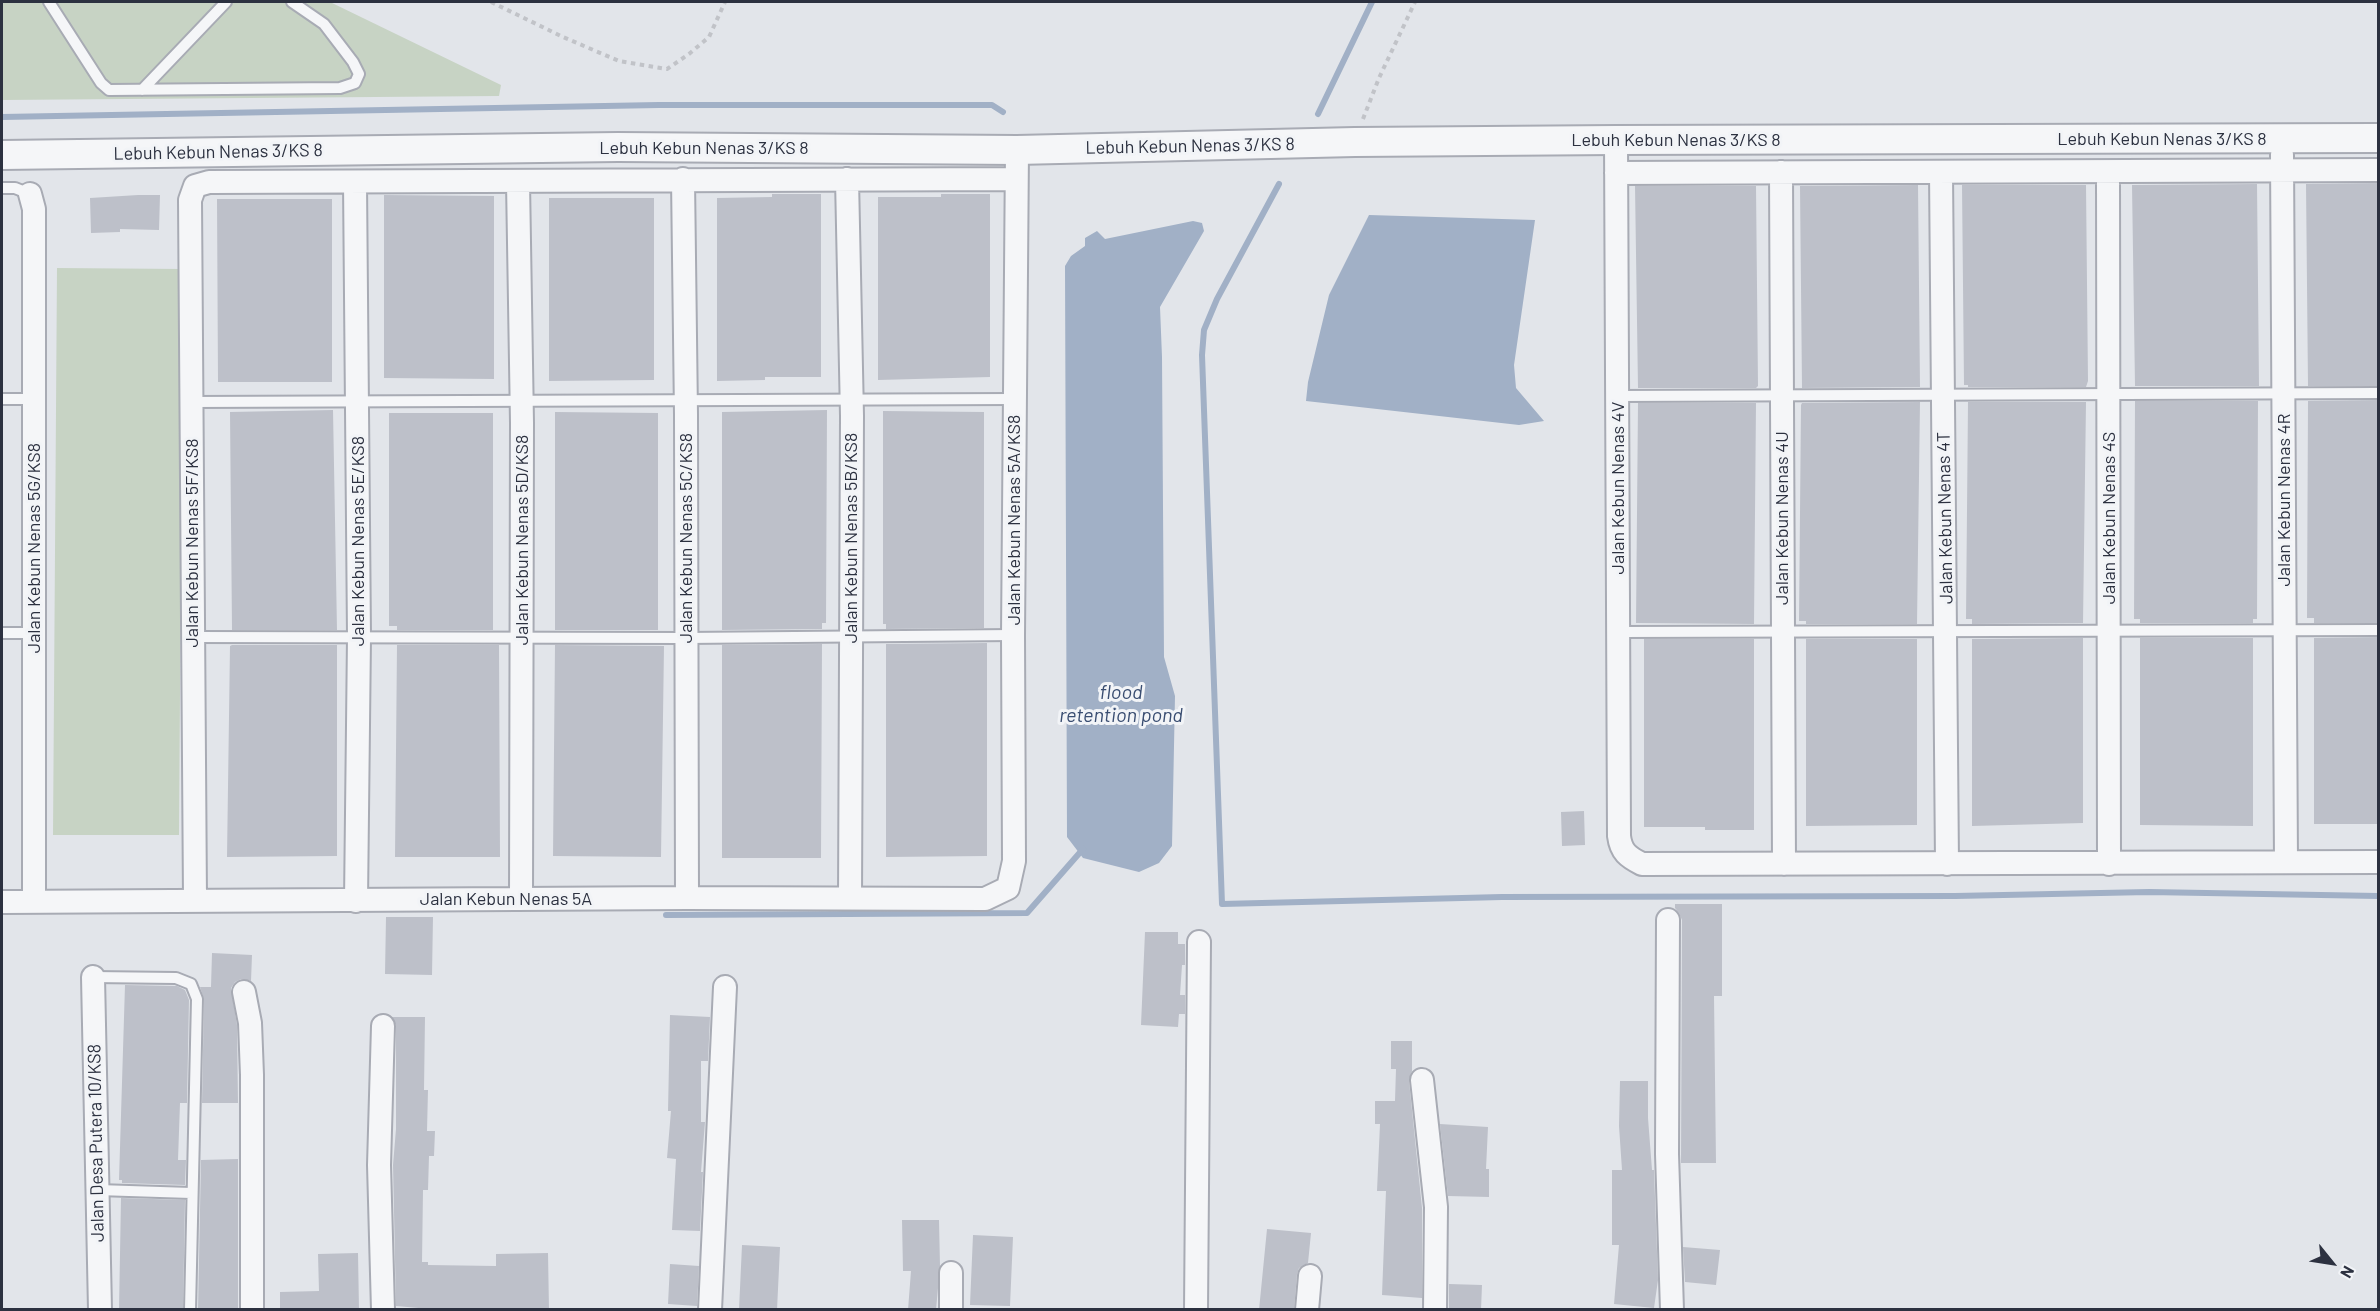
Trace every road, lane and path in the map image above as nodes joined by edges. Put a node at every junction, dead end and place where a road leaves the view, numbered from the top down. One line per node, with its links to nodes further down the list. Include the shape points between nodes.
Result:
1 (49, 2): 7 (lane, via 101,83 109,90)
2 (226, 2): 7 (lane)
3 (292, 2): 7 (lane, via 324,24 359,74 355,83 340,88)
4 (491, 2): 5 (path, via 619,61 667,69 709,37)
5 (725, 2)
6 (1415, 2): 11 (path, via 1379,78)
7 (142, 90)
8 (2282, 138): 9 (street, Lebuh Kebun Nenas 3/KS 8); 10 (street, Lebuh Kebun Nenas 3/KS 8); 14 (street, Jalan Kebun Nenas 4R)
9 (2379, 138)
10 (1616, 140): 11 (street, Lebuh Kebun Nenas 3/KS 8); 19 (street, Jalan Kebun Nenas 4V)
11 (1355, 142): 12 (street, Lebuh Kebun Nenas 3/KS 8)
12 (1017, 150): 13 (street, Lebuh Kebun Nenas 3/KS 8, via 618,147); 22 (street, Jalan Kebun Nenas 5A/KS8)
13 (2, 155)
14 (2282, 170): 15 (street); 18 (street); 27 (street, Jalan Kebun Nenas 4R)
15 (2379, 170)
16 (1781, 172): 17 (street); 19 (street); 32 (street, Jalan Kebun Nenas 4U)
17 (1941, 172): 18 (street); 30 (street, Jalan Kebun Nenas 4T)
18 (2108, 172): 29 (street, Jalan Kebun Nenas 4S)
19 (1616, 173): 31 (street, Jalan Kebun Nenas 4V)
20 (683, 179): 21 (street); 24 (street); 37 (street, Jalan Kebun Nenas 5C/KS8)
21 (847, 179): 22 (street); 38 (street, Jalan Kebun Nenas 5B/KS8)
22 (1016, 179): 35 (street, Jalan Kebun Nenas 5A/KS8)
23 (355, 182): 24 (street); 39 (street, Jalan Kebun Nenas 5F/KS8, via 209,182 195,186 190,200); 40 (street, Jalan Kebun Nenas 5E/KS8)
24 (518, 182): 36 (street, Jalan Kebun Nenas 5D/KS8)
25 (2, 188): 26 (lane)
26 (30, 194): 34 (street, Jalan Kebun Nenas 5G/KS8, via 34,209)
27 (2283, 393): 28 (lane); 29 (lane); 42 (street, Jalan Kebun Nenas 4R)
28 (2379, 393)
29 (2109, 394): 30 (lane); 41 (street, Jalan Kebun Nenas 4S)
30 (1944, 395): 32 (lane); 45 (street, Jalan Kebun Nenas 4T)
31 (1618, 396): 32 (lane); 46 (street, Jalan Kebun Nenas 4V)
32 (1782, 396): 44 (street, Jalan Kebun Nenas 4U)
33 (2, 399): 34 (lane)
34 (35, 399): 48 (street, Jalan Kebun Nenas 5G/KS8)
35 (1014, 399): 38 (lane); 49 (street, Jalan Kebun Nenas 5A/KS8)
36 (521, 401): 37 (lane); 40 (lane); 53 (street, Jalan Kebun Nenas 5D/KS8)
37 (686, 401): 38 (lane); 54 (street, Jalan Kebun Nenas 5C/KS8)
38 (851, 401): 50 (street, Jalan Kebun Nenas 5B/KS8)
39 (191, 402): 40 (lane); 51 (street, Jalan Kebun Nenas 5F/KS8)
40 (358, 402): 52 (street, Jalan Kebun Nenas 5E/KS8)
41 (2109, 630): 42 (lane); 45 (lane); 59 (street, Jalan Kebun Nenas 4S)
42 (2284, 630): 43 (lane); 55 (street, Jalan Kebun Nenas 4R)
43 (2379, 630)
44 (1783, 631): 45 (lane); 46 (lane); 57 (street, Jalan Kebun Nenas 4U)
45 (1946, 631): 58 (street, Jalan Kebun Nenas 4T)
46 (1619, 632): 57 (street, Jalan Kebun Nenas 4V, via 1621,849 1642,864)
47 (2, 633): 48 (lane)
48 (34, 633): 67 (street, Jalan Kebun Nenas 5G/KS8)
49 (1013, 635): 50 (lane); 60 (street, Jalan Kebun Nenas 5A/KS8, via 1014,861)
50 (850, 636): 54 (lane); 62 (street, Jalan Kebun Nenas 5B/KS8)
51 (193, 637): 52 (lane); 64 (street, Jalan Kebun Nenas 5F/KS8)
52 (358, 637): 53 (lane); 65 (street, Jalan Kebun Nenas 5E/KS8)
53 (522, 637): 54 (lane); 63 (street, Jalan Kebun Nenas 5D/KS8)
54 (686, 638): 61 (street, Jalan Kebun Nenas 5C/KS8)
55 (2286, 862): 56 (street); 59 (street)
56 (2379, 862)
57 (1784, 864): 58 (street)
58 (1947, 864): 59 (street)
59 (2109, 864)
60 (1008, 888): 62 (street, Jalan Kebun Nenas 5A, via 985,899)
61 (687, 898): 62 (street, Jalan Kebun Nenas 5A); 63 (street, Jalan Kebun Nenas 5A)
62 (850, 898)
63 (521, 899): 65 (street, Jalan Kebun Nenas 5A)
64 (195, 900): 65 (street, Jalan Kebun Nenas 5A); 67 (street, Jalan Kebun Nenas 5A)
65 (356, 901)
66 (2, 902): 67 (street, Jalan Kebun Nenas 5A)
67 (34, 902)
68 (1668, 920): 88 (street, via 1667,1154)
69 (1199, 942): 85 (street)
70 (93, 977): 75 (street, Jalan Desa Putera 10/KS8); 76 (lane, via 176,978 191,984 197,999)
71 (725, 987): 83 (street)
72 (244, 992): 81 (street, via 252,1075)
73 (383, 1026): 82 (street, via 379,1165)
74 (1422, 1080): 87 (street, via 1436,1207)
75 (98, 1190): 76 (lane); 79 (street, Jalan Desa Putera 10/KS8)
76 (191, 1193): 80 (lane)
77 (951, 1273): 84 (street)
78 (1310, 1276): 86 (street)
79 (100, 1310)
80 (190, 1310)
81 (252, 1310)
82 (383, 1310)
83 (710, 1310)
84 (951, 1310)
85 (1196, 1310)
86 (1307, 1310)
87 (1435, 1310)
88 (1672, 1310)

